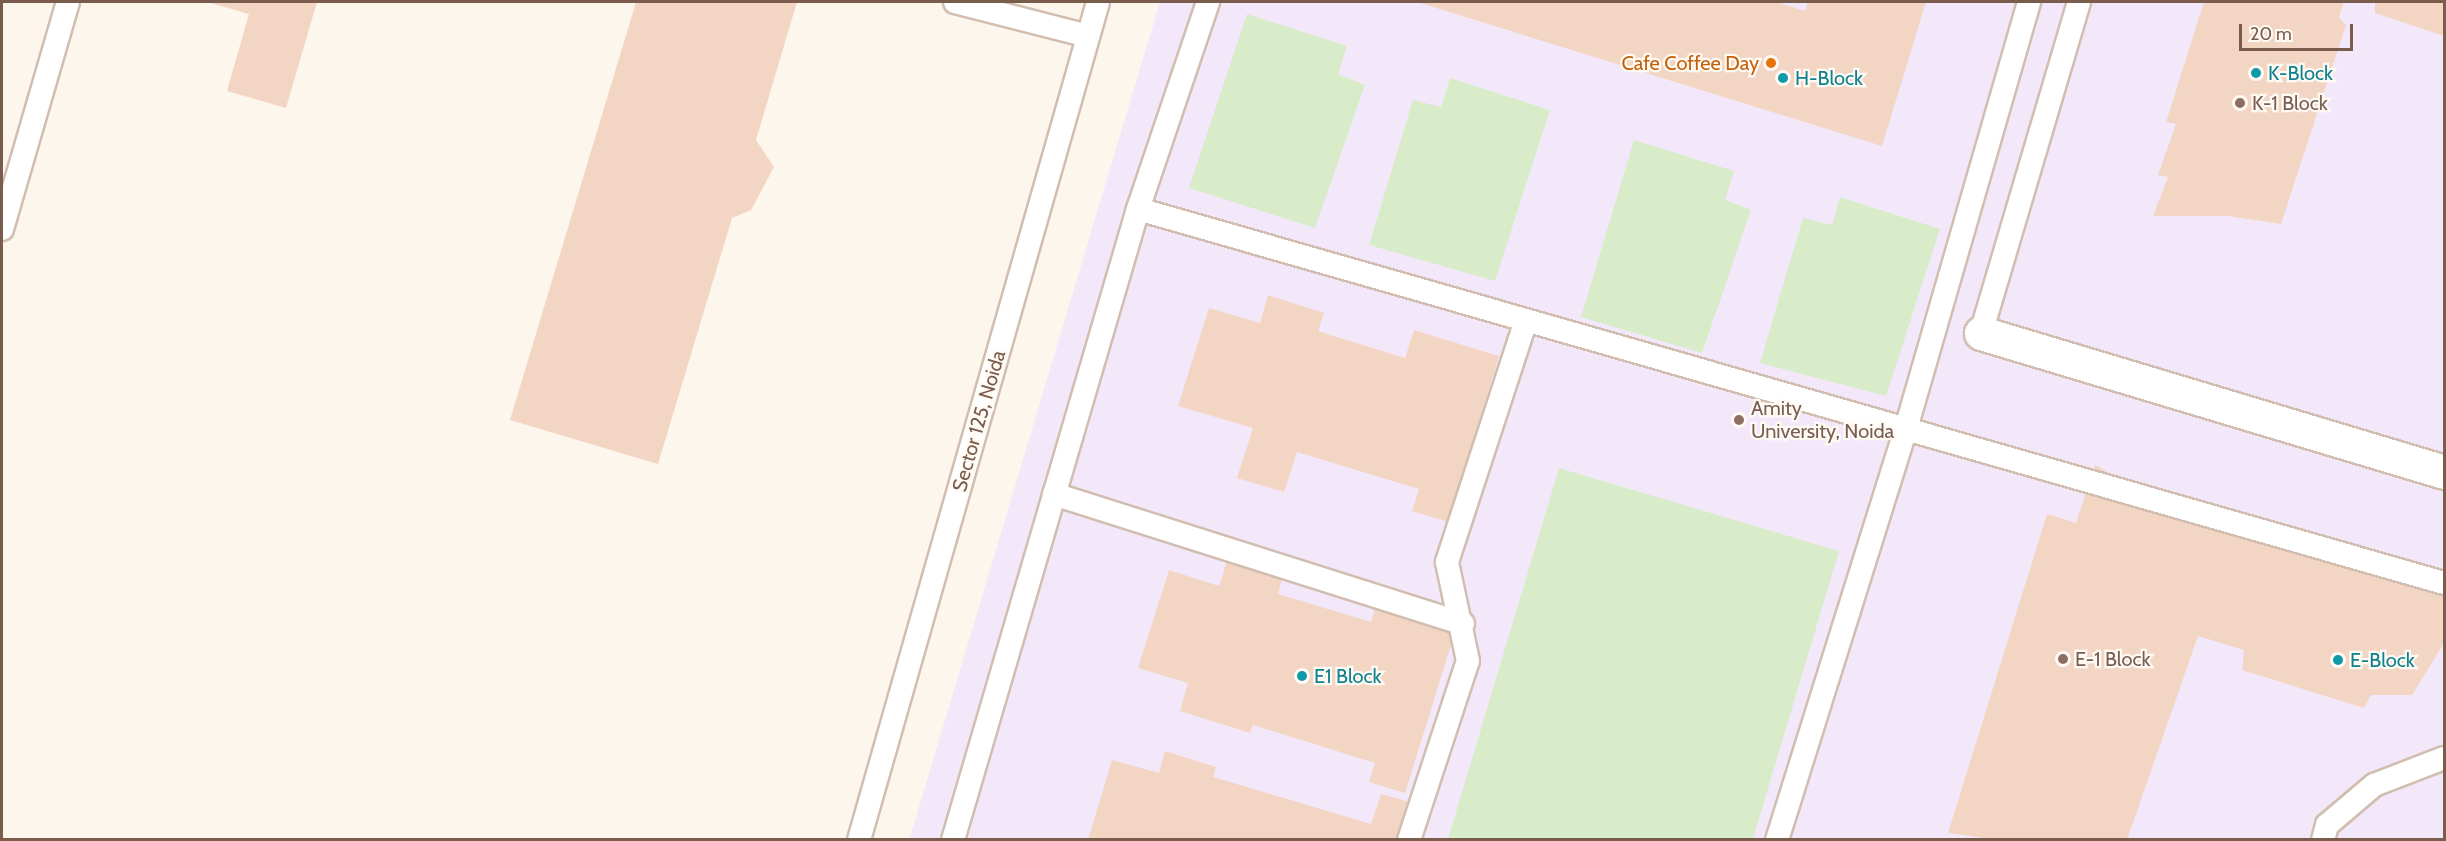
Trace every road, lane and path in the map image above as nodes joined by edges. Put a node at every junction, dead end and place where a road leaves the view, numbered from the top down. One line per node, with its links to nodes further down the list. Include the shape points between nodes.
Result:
1 (68, 2): 9 (lane)
2 (955, 2): 7 (lane)
3 (1098, 2): 7 (lane, Sector 125, Noida)
4 (1208, 2): 8 (lane)
5 (2029, 2): 12 (lane)
6 (2079, 2): 11 (lane)
7 (1088, 36): 18 (lane, Sector 125, Noida)
8 (1138, 209): 10 (lane); 14 (lane)
9 (2, 229)
10 (1525, 324): 12 (lane); 16 (lane, via 1447,562 1449,593)
11 (1981, 333): 13 (street)
12 (1907, 425): 15 (lane); 21 (lane)
13 (2445, 472)
14 (1054, 494): 16 (lane); 19 (lane)
15 (2445, 583)
16 (1463, 624): 20 (lane, via 1468,661)
17 (2445, 758): 22 (lane, via 2374,785 2327,825)
18 (859, 840)
19 (953, 840)
20 (1409, 840)
21 (1778, 840)
22 (2323, 840)

